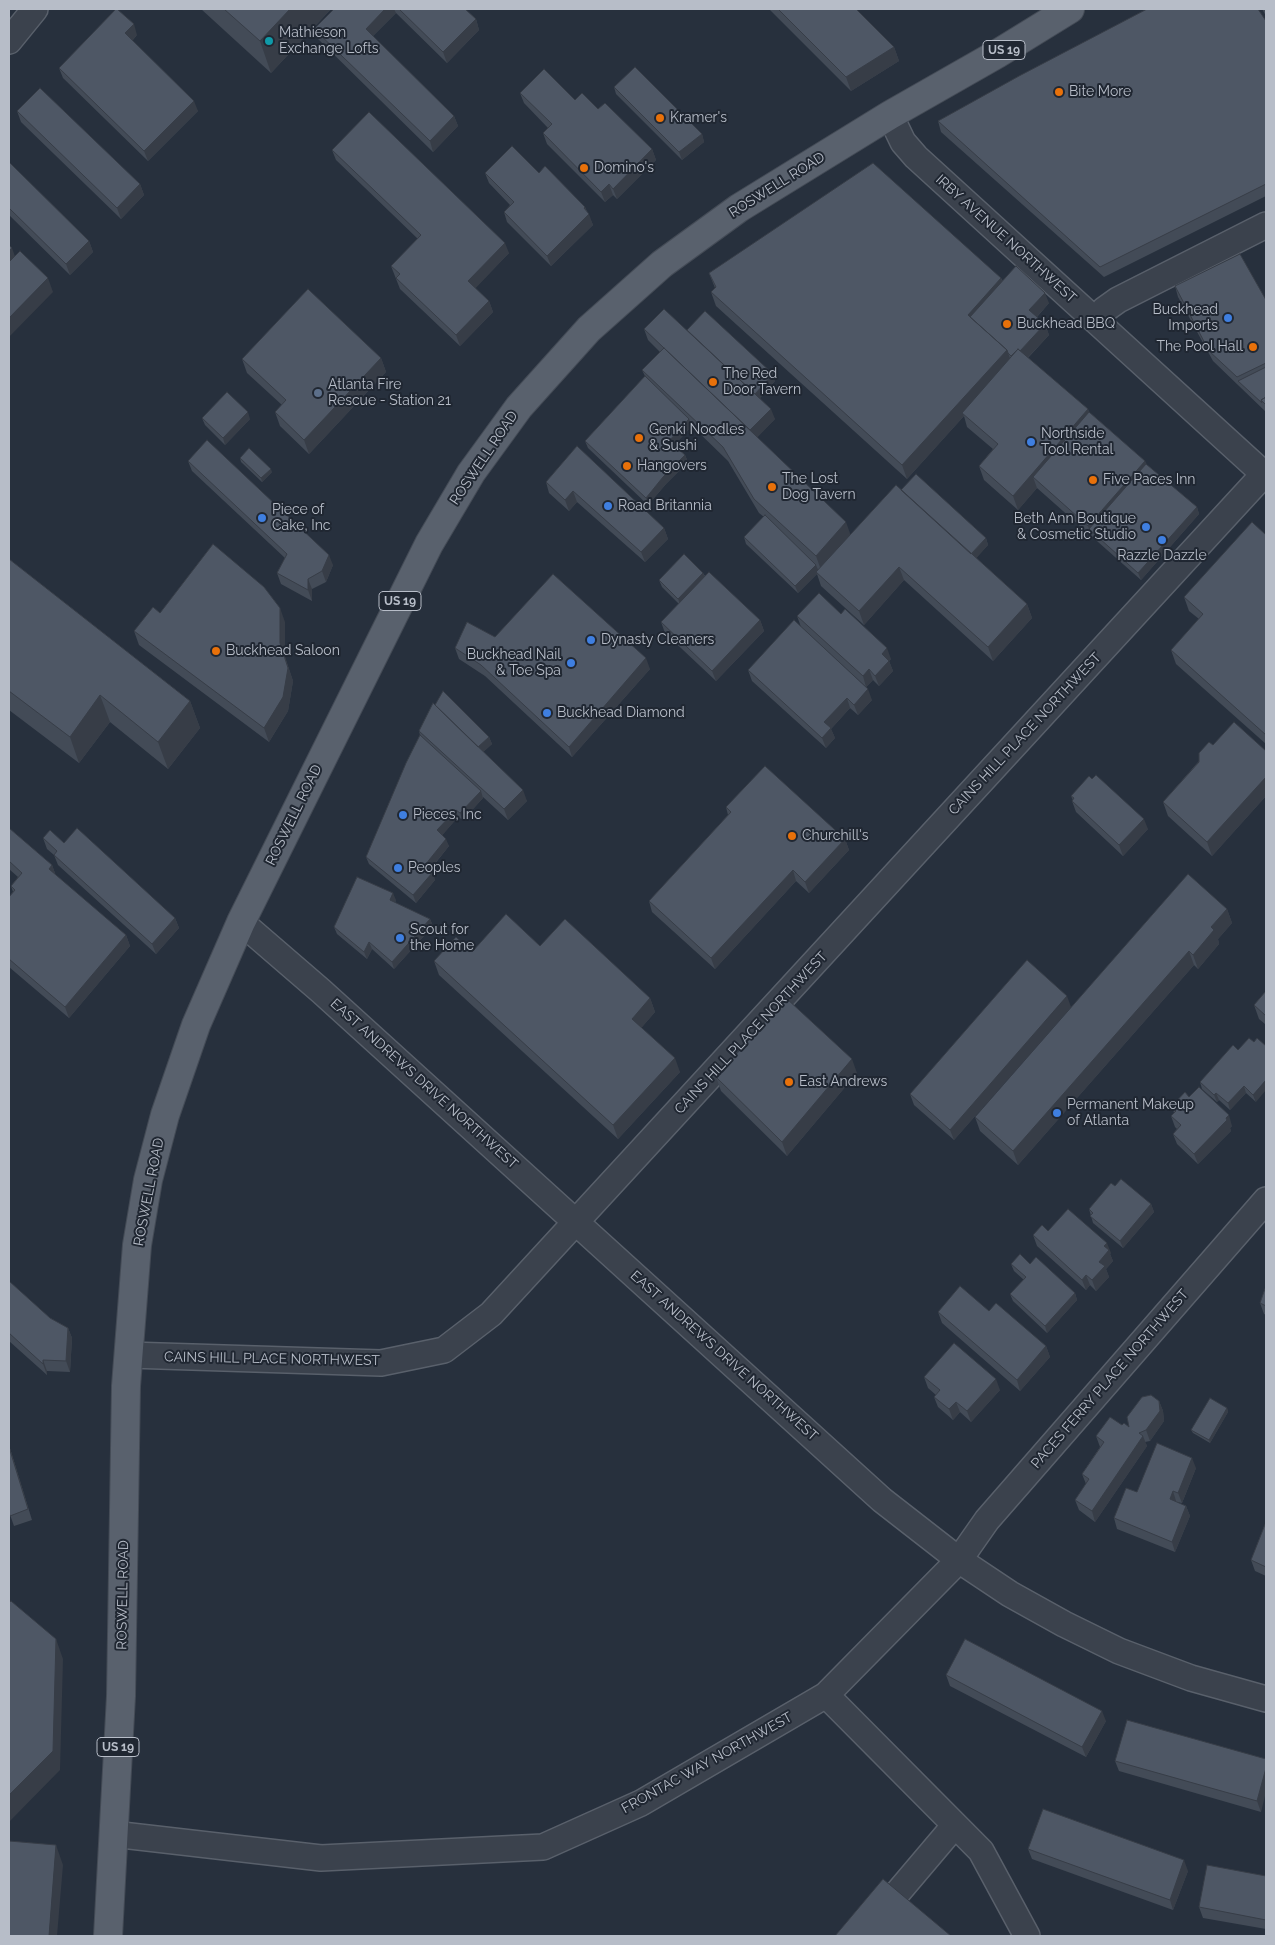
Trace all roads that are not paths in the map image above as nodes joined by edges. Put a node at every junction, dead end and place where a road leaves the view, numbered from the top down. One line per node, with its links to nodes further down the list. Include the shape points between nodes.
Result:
1 (35, 9): 3 (street)
2 (1070, 9): 4 (main road, ROSWELL ROAD / US 19)
3 (9, 42)
4 (890, 115): 6 (street, IRBY AVENUE NORTHWEST, via 903,142 916,157); 8 (main road, ROSWELL ROAD / US 19, via 739,208 669,257 589,329 519,407 471,473 429,544)
5 (1266, 225): 6 (street, via 1118,300)
6 (1096, 320): 7 (street, IRBY AVENUE NORTHWEST)
7 (1265, 475): 10 (street, CAINS HILL PLACE NORTHWEST)
8 (241, 922): 10 (street, EAST ANDREWS DRIVE NORTHWEST); 11 (main road, ROSWELL ROAD / US 19, via 196,1025 159,1137 137,1246)
9 (1266, 1200): 12 (street, PACES FERRY PLACE NORTHWEST, via 987,1520)
10 (577, 1222): 11 (street, CAINS HILL PLACE NORTHWEST, via 491,1314 444,1350 382,1363); 12 (street, EAST ANDREWS DRIVE NORTHWEST, via 876,1494)
11 (129, 1355): 16 (main road, ROSWELL ROAD / US 19, via 121,1696)
12 (959, 1560): 13 (street, PACES FERRY PLACE NORTHWEST); 14 (street, EAST ANDREWS DRIVE NORTHWEST, via 1010,1594 1120,1651 1191,1678)
13 (826, 1695): 15 (street); 16 (street, FRONTAC WAY NORTHWEST, via 641,1803 543,1847 321,1858)
14 (1266, 1699)
15 (955, 1825): 18 (street); 19 (street, via 981,1851)
16 (113, 1834): 17 (main road, ROSWELL ROAD / US 19)
17 (108, 1936)
18 (861, 1936)
19 (1027, 1936)

